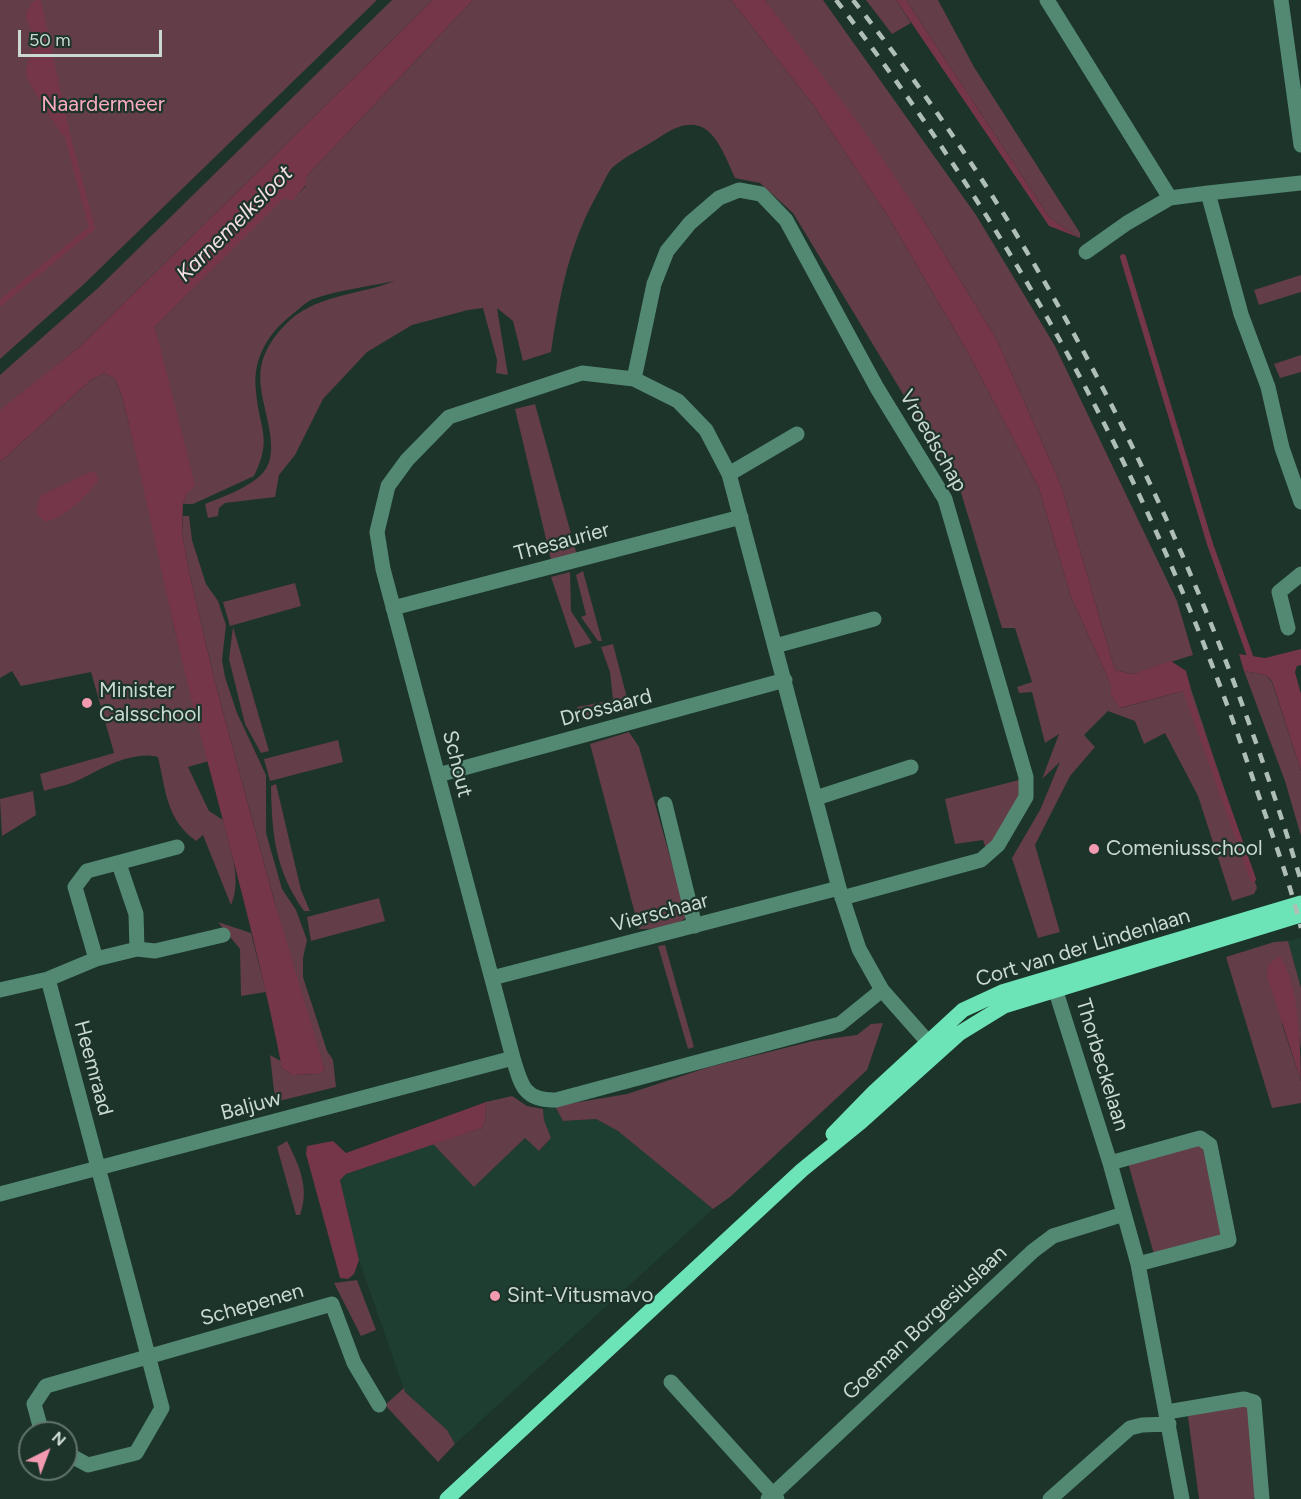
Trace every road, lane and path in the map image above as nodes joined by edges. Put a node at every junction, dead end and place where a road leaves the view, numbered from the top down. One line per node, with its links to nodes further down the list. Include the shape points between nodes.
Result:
1 (1047, 0): 6 (street)
2 (1281, 0): 3 (street)
3 (1301, 145)
4 (1301, 183): 5 (street)
5 (1208, 193): 6 (street); 11 (street, via 1241,314 1268,387 1282,448)
6 (1170, 198): 7 (street)
7 (1086, 252)
8 (634, 379): 10 (street, Schout, via 678,401 706,430); 14 (street, Schout, via 582,373 449,417 388,486 377,532); 25 (street, Vroedschap, via 654,285 667,251 690,223 719,198 739,190 761,194 786,220 877,388 945,499 1026,777 1026,797 998,845 981,860)
9 (797, 434): 10 (street)
10 (729, 474): 12 (street, Schout)
11 (1301, 502)
12 (741, 517): 14 (street, Thesaurier); 17 (street, Schout)
13 (1301, 574): 16 (street, via 1279,592)
14 (393, 608): 20 (street, Schout)
15 (874, 619): 17 (street)
16 (1288, 628)
17 (775, 646): 18 (street, Schout)
18 (784, 680): 20 (street, Drossaard); 21 (street, Schout)
19 (911, 767): 21 (street)
20 (438, 775): 33 (street, Schout)
21 (816, 798): 25 (street, Schout)
22 (665, 804): 28 (street)
23 (177, 847): 24 (street)
24 (119, 864): 31 (street, via 136,914); 32 (street, via 87,872 75,887)
25 (840, 893): 28 (street, Vierschaar); 37 (street, Schout, via 859,949)
26 (1301, 903): 29 (main road)
27 (1301, 915): 29 (main road)
28 (695, 926): 33 (street, Vierschaar)
29 (1230, 931): 35 (main road, Cort van der Lindenlaan)
30 (223, 934): 31 (street, via 155,951)
31 (137, 949): 32 (street)
32 (96, 959): 34 (street)
33 (492, 978): 39 (street, Schout)
34 (48, 979): 36 (street); 41 (street, Heemraad)
35 (1054, 984): 38 (main road, Cort van der Lindenlaan, via 1002,992 978,1002 963,1010); 40 (street, Thorbeckelaan)
36 (0, 990)
37 (882, 990): 38 (street, Schout); 39 (street, Schout, via 840,1024 556,1100 541,1101 528,1094)
38 (933, 1048): 52 (main road, Cort van der Lindenlaan, via 874,1092 802,1170)
39 (513, 1058): 41 (street, Baljuw)
40 (1110, 1163): 43 (street, Thorbeckelaan); 44 (street, Thorbeckelaan, via 1200,1138 1210,1145 1229,1240)
41 (99, 1167): 42 (street, Baljuw); 45 (street)
42 (0, 1194)
43 (1124, 1214): 44 (street, Thorbeckelaan); 51 (street, Goeman Borgesiuslaan, via 1053,1236 1033,1251)
44 (1138, 1264): 48 (street, Thorbeckelaan)
45 (148, 1359): 47 (street, Schepenen, via 332,1304 354,1363); 49 (street, Schepenen, via 46,1386 34,1404); 50 (street, via 162,1408 136,1453 88,1465)
46 (671, 1382): 51 (street, Goeman Borgesiuslaan)
47 (379, 1405)
48 (1168, 1418): 53 (street, via 1130,1428); 54 (street, Thorbeckelaan); 55 (street, via 1244,1399 1254,1402)
49 (39, 1421)
50 (78, 1460)
51 (773, 1497)
52 (447, 1499)
53 (1050, 1499)
54 (1182, 1499)
55 (1263, 1499)

